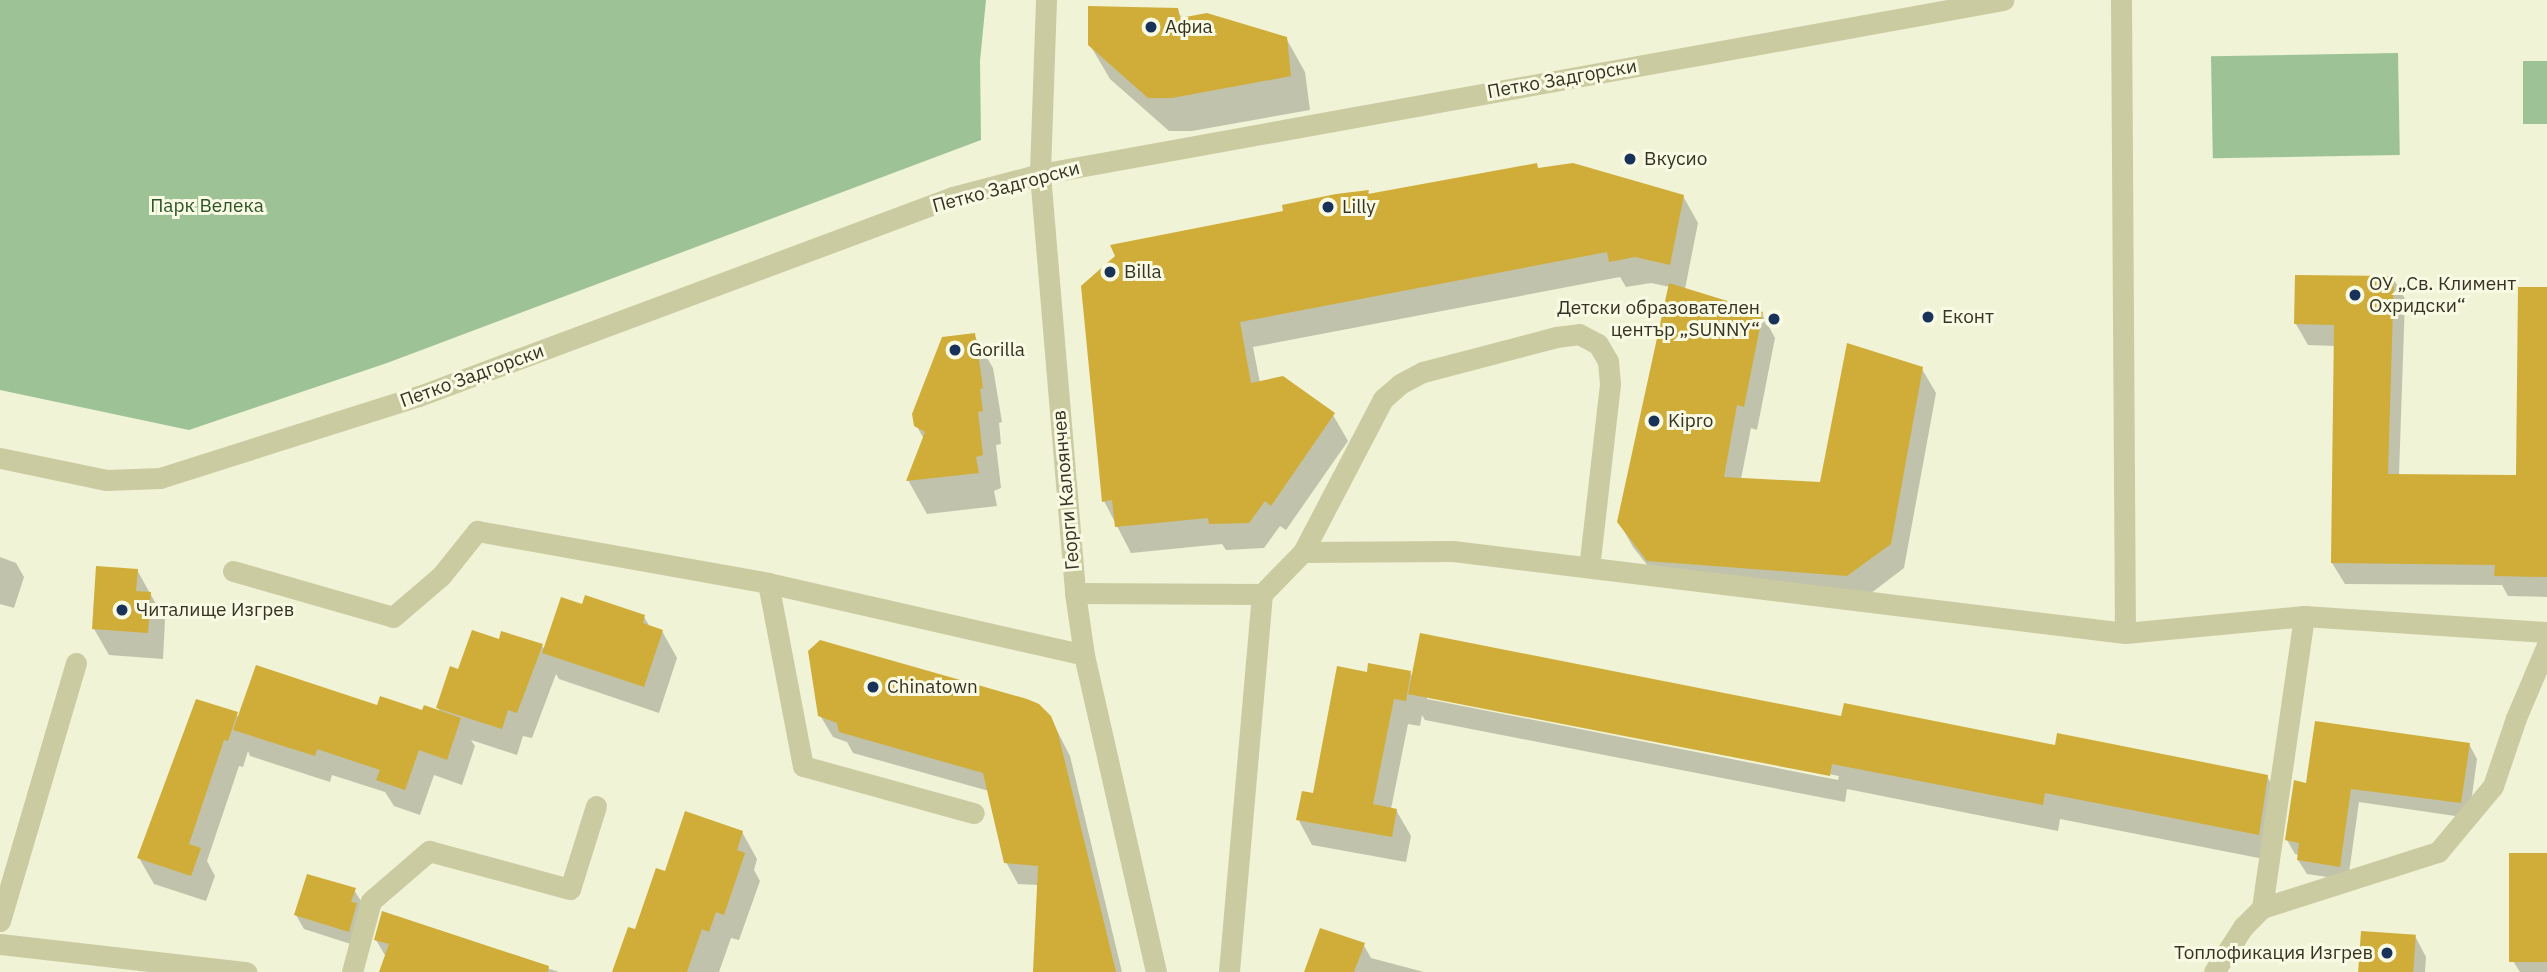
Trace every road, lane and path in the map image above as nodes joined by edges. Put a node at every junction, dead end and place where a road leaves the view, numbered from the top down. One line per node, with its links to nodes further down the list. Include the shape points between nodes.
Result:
1 (1046, 0): 4 (street, Георги Калоянчев)
2 (2003, 0): 4 (street, Петко Задгорски)
3 (2121, 0): 14 (street)
4 (1040, 174): 5 (street, Петко Задгорски, via 953,197 419,397 204,467 160,478 121,481); 10 (street, Георги Калоянчев)
5 (0, 458)
6 (1303, 551): 7 (street, via 1453,551); 7 (street, via 1383,399 1400,384 1423,373 1578,334 1598,344 1608,361 1610,384); 11 (street)
7 (1589, 567): 14 (street)
8 (233, 571): 9 (street, via 393,617 440,576 477,531)
9 (768, 583): 16 (street); 19 (street, via 803,766)
10 (1075, 593): 11 (street); 16 (street, Георги Калоянчев)
11 (1262, 594): 26 (street)
12 (2304, 615): 13 (street); 14 (street); 20 (street)
13 (2547, 632)
14 (2125, 633)
15 (2547, 645): 20 (street, via 2493,786 2438,852)
16 (1084, 655): 25 (street, Георги Калоянчев)
17 (76, 663): 21 (street)
18 (596, 806): 24 (street, via 570,889 429,851 371,901)
19 (974, 813)
20 (2262, 908): 27 (street, via 2243,927)
21 (0, 921)
22 (0, 944): 23 (street)
23 (246, 972)
24 (352, 972)
25 (1156, 972)
26 (1230, 972)
27 (2214, 972)

